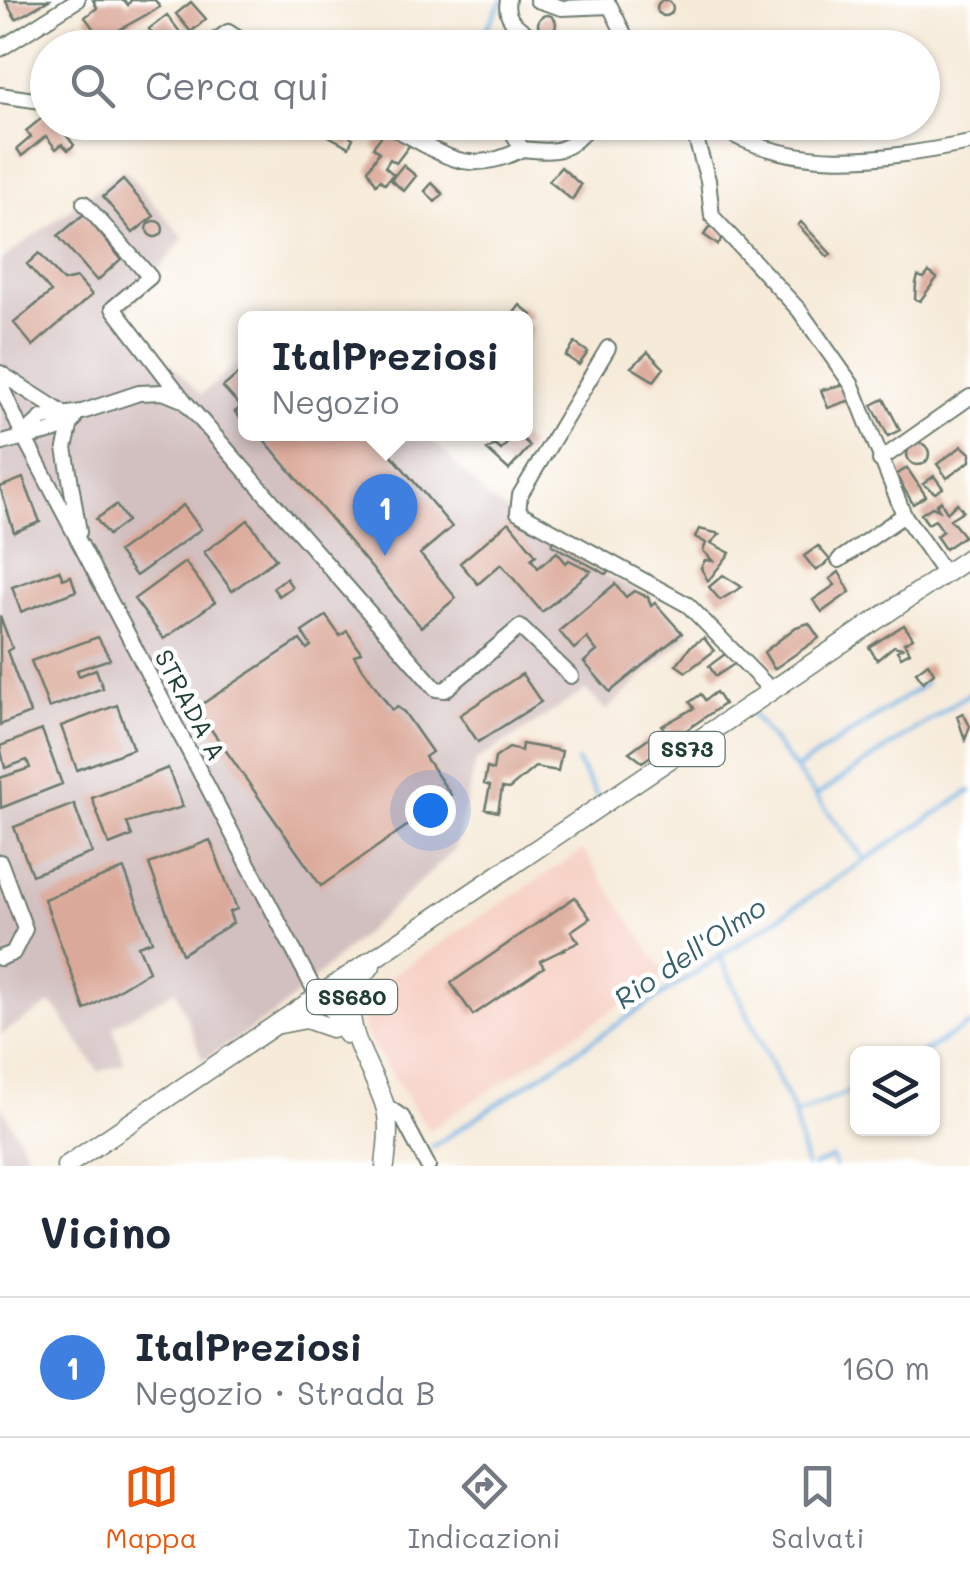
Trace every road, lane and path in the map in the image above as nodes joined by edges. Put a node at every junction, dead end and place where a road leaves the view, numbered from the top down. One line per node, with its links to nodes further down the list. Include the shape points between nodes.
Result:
1 (76, 0): 7 (street)
2 (508, 0): 5 (street, via 505,12)
3 (538, 0): 4 (street, via 562,8)
4 (606, 3): 6 (street)
5 (521, 30)
6 (621, 30)
7 (0, 48)
8 (0, 95): 9 (street)
9 (30, 99)
10 (413, 140): 16 (street, via 479,166)
11 (517, 140): 16 (street)
12 (580, 140): 16 (street, via 567,149)
13 (696, 140): 28 (street, via 712,216 799,310 852,385)
14 (752, 140): 15 (street, via 822,162)
15 (970, 143)
16 (522, 149)
17 (84, 204): 19 (street, via 150,277 114,308)
18 (608, 348): 35 (street, via 520,494 518,512 688,605)
19 (155, 364): 22 (street); 24 (street)
20 (0, 372): 25 (street)
21 (0, 384): 26 (street, STRADA A)
22 (139, 392): 24 (street, via 163,392); 25 (street)
23 (970, 397): 28 (street)
24 (186, 403): 34 (street, via 436,688 445,690 520,627)
25 (66, 418): 26 (street, via 52,434); 30 (street)
26 (23, 435): 27 (street); 30 (street, STRADA A)
27 (0, 444)
28 (880, 460): 29 (street)
29 (904, 515): 32 (street); 33 (street)
30 (82, 548): 39 (street, STRADA A)
31 (970, 557): 33 (main road, SS73)
32 (839, 560)
33 (945, 574): 35 (main road, SS73)
34 (571, 676)
35 (772, 691): 37 (main road, SS73)
36 (0, 862): 38 (street, via 25,929 13,953)
37 (402, 940): 39 (main road, SS73); 43 (main road, SS680, via 362,975 349,1004)
38 (0, 958)
39 (317, 995): 40 (main road, SS73); 41 (main road, SS680); 42 (main road, SS680, via 334,1010)
40 (270, 1028): 41 (main road, SS680, via 306,1020); 45 (main road, SS73)
41 (332, 1028): 42 (main road, SS680)
42 (350, 1044): 43 (main road, SS680)
43 (368, 1070): 44 (main road, SS680)
44 (386, 1106): 46 (main road, SS680); 47 (street, via 402,1117)
45 (66, 1166)
46 (384, 1166)
47 (428, 1166)

